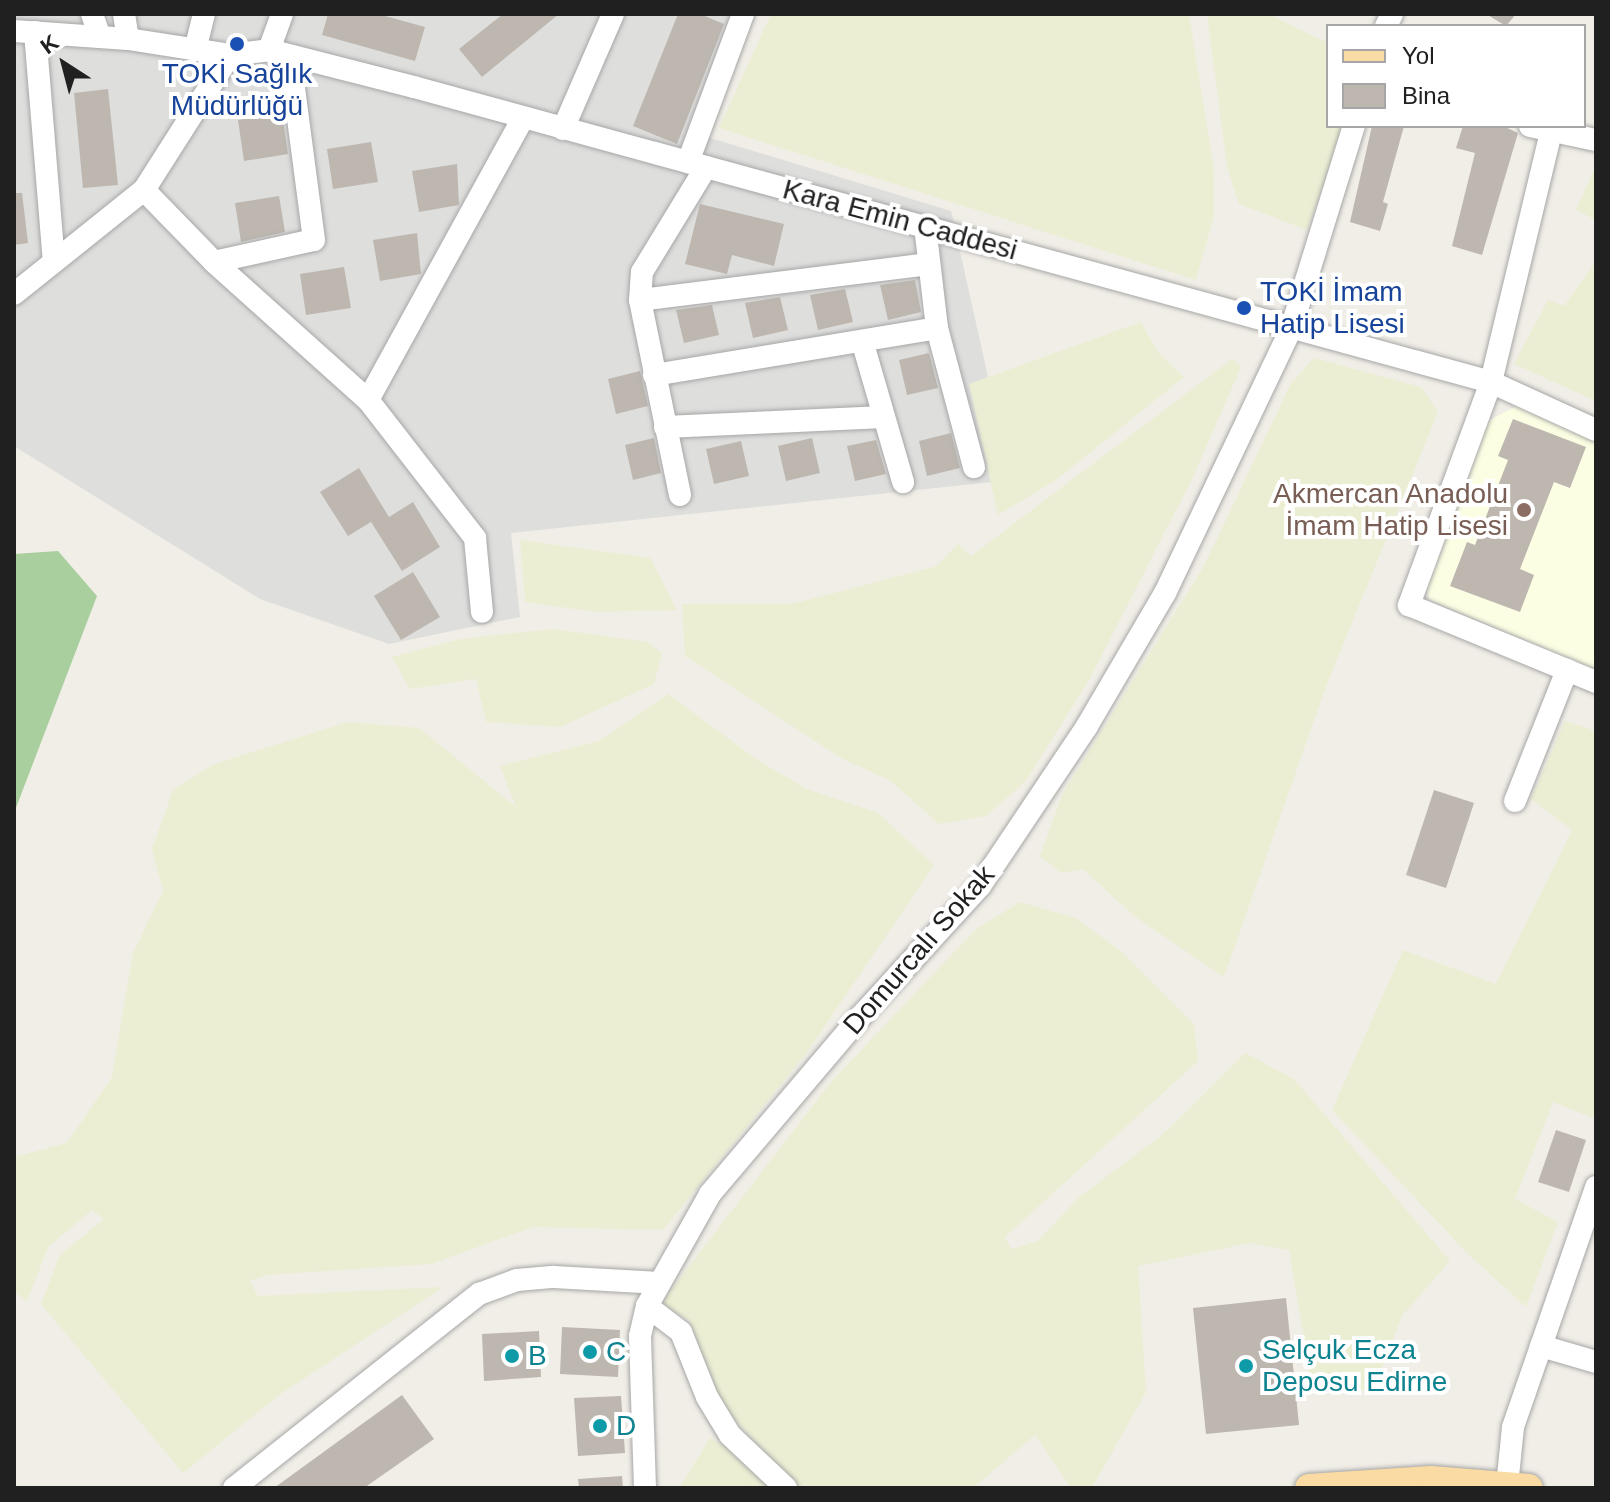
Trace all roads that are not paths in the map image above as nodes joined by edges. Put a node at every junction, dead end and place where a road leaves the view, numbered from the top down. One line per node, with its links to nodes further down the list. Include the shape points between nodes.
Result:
1 (92, 14): 8 (street)
2 (124, 14): 9 (street)
3 (204, 14): 10 (street)
4 (282, 14): 11 (street)
5 (613, 14): 15 (street)
6 (743, 14): 18 (street)
7 (24, 31): 8 (street, Kara Emin Caddesi); 21 (street)
8 (100, 37): 9 (street, Kara Emin Caddesi)
9 (128, 39): 10 (street, Kara Emin Caddesi)
10 (195, 50): 12 (street, Kara Emin Caddesi)
11 (280, 54): 12 (street, Kara Emin Caddesi); 13 (street, Kara Emin Caddesi); 22 (street, via 314,240)
12 (230, 55): 19 (street)
13 (523, 118): 15 (street, Kara Emin Caddesi); 31 (street)
14 (1353, 128): 27 (street, Domurcalı Sokak)
15 (563, 129): 18 (street, Kara Emin Caddesi)
16 (1540, 129): 17 (street); 30 (street)
17 (1596, 140)
18 (697, 164): 20 (street, Kara Emin Caddesi); 25 (street, via 642,272)
19 (144, 190): 21 (street); 22 (street)
20 (925, 226): 23 (street); 27 (street, Kara Emin Caddesi)
21 (54, 261): 24 (street)
22 (214, 262): 31 (street)
23 (929, 264): 25 (street); 26 (street)
24 (14, 294)
25 (640, 300): 29 (street)
26 (937, 328): 28 (street); 35 (street)
27 (1291, 329): 30 (street, Kara Emin Caddesi); 43 (street, Domurcalı Sokak, via 1165,593 1087,726 980,886 710,1194)
28 (863, 344): 29 (street); 32 (street)
29 (654, 375): 33 (street)
30 (1491, 382): 34 (street, Kara Emin Caddesi); 39 (street, via 1409,605)
31 (368, 400): 38 (street, via 475,538)
32 (884, 417): 33 (street); 36 (street)
33 (665, 427): 37 (street)
34 (1596, 430)
35 (974, 467)
36 (903, 482)
37 (680, 495)
38 (482, 612)
39 (1567, 670): 40 (street); 41 (street)
40 (1596, 682)
41 (1515, 801)
42 (1596, 1187): 45 (street)
43 (660, 1283): 44 (street, Domurcalı Sokak); 48 (street, via 554,1277 517,1280 479,1294)
44 (647, 1306): 49 (street, Domurcalı Sokak, via 640,1336); 50 (street, via 681,1332 707,1397 730,1435)
45 (1541, 1346): 46 (street); 47 (street, via 1513,1427)
46 (1596, 1362)
47 (1518, 1487): 51 (main road, via 1431,1480)
48 (234, 1488)
49 (645, 1488)
50 (786, 1488)
51 (1309, 1488)

